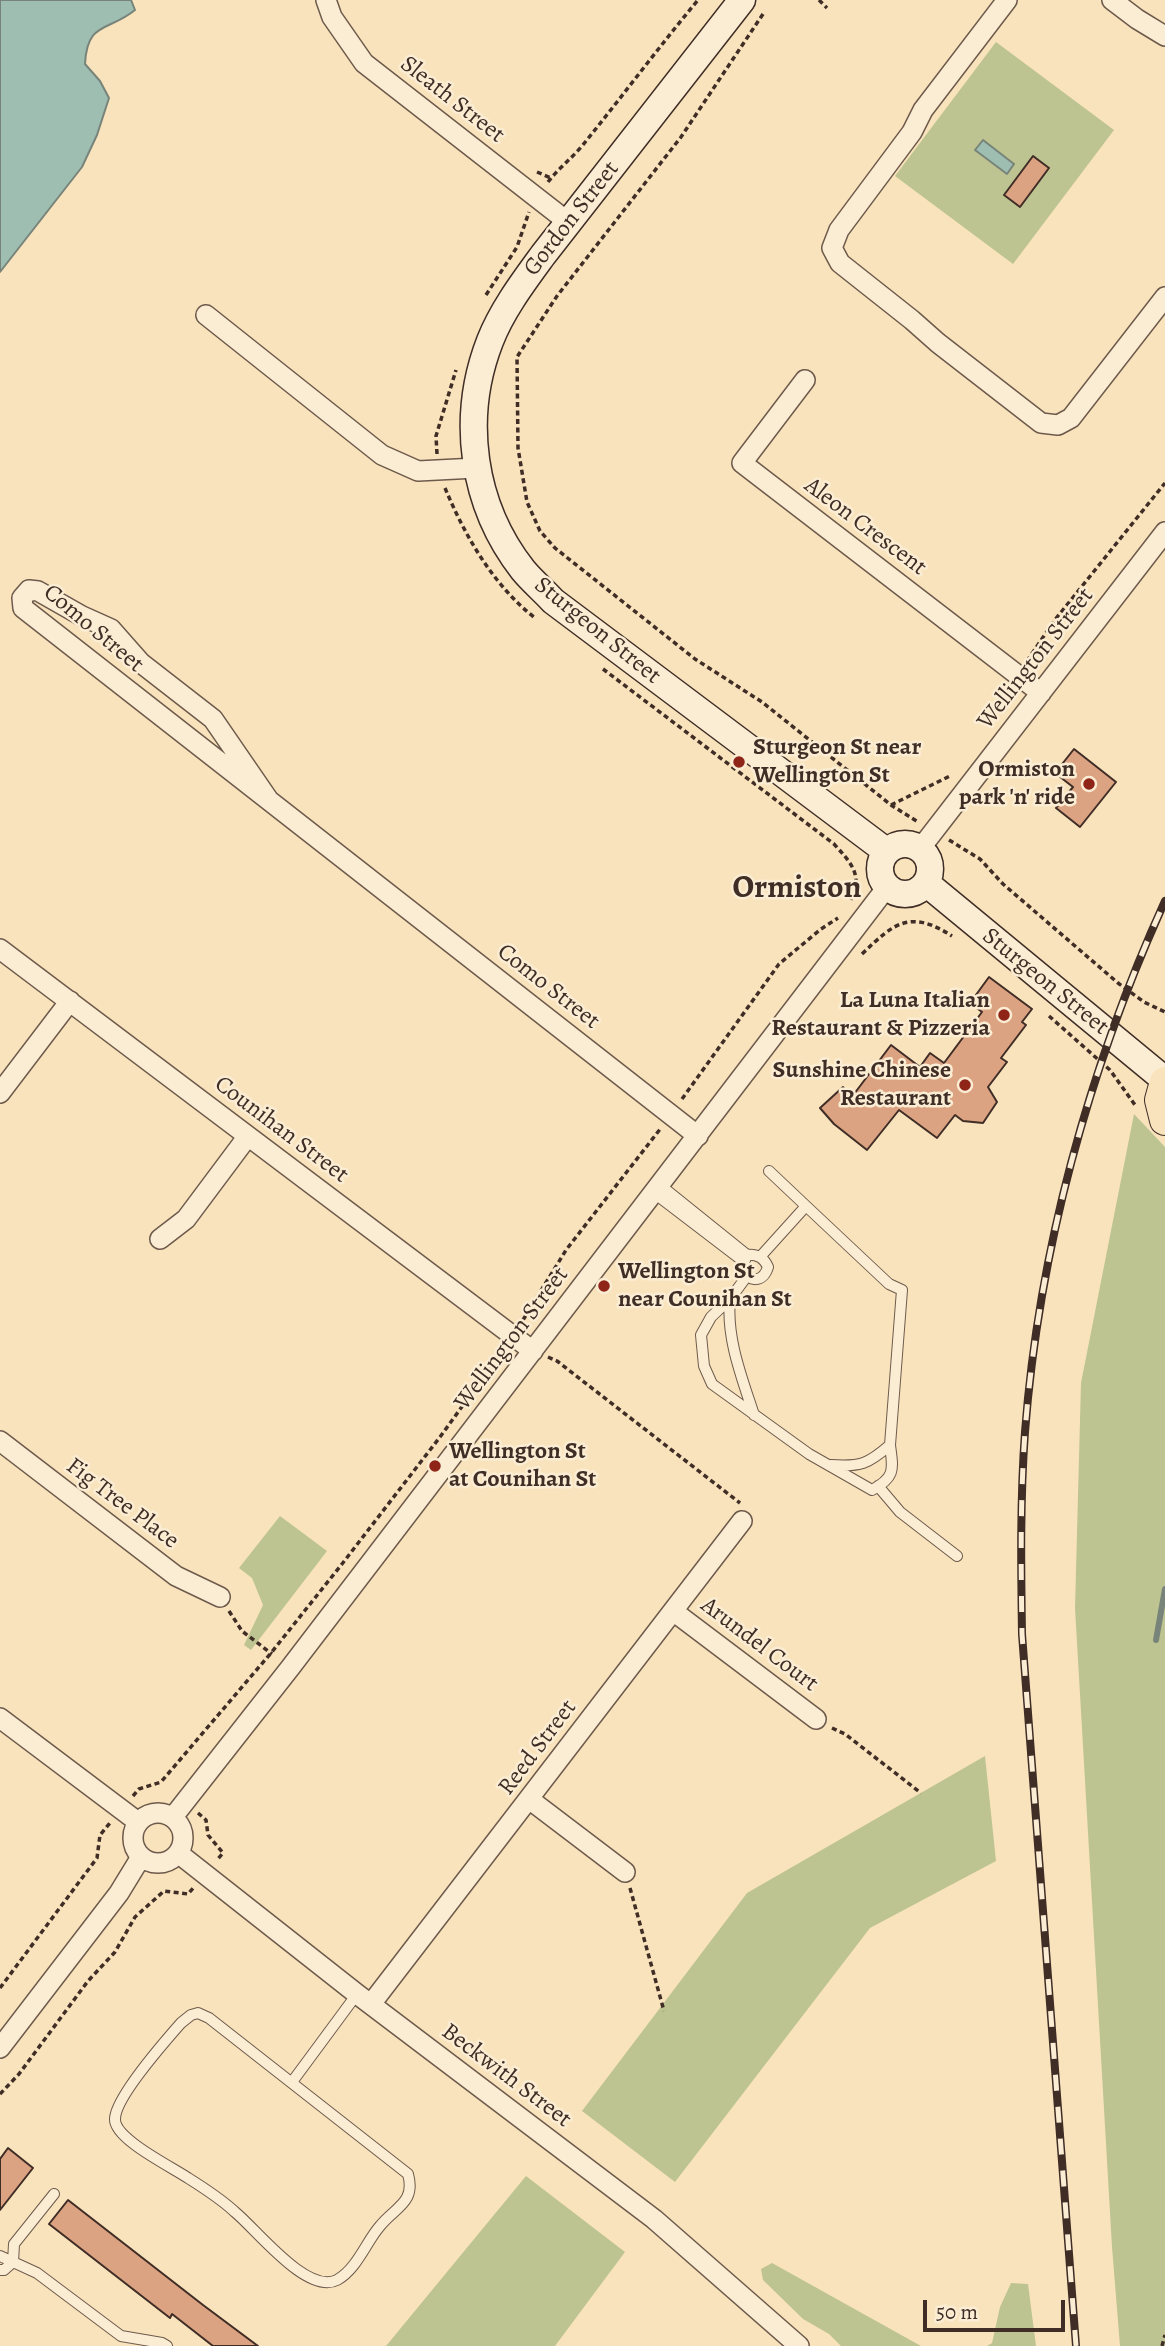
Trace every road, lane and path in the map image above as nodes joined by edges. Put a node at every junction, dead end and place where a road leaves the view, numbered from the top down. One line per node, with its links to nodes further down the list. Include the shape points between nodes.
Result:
1 (326, 0): 13 (street, Sleath Street, via 332,17 364,63)
2 (698, 0): 10 (path)
3 (819, 0): 7 (path)
4 (1007, 0): 14 (street, via 923,110 912,132 839,230 832,248 840,263 1041,423 1058,425 1071,418)
5 (1112, 0): 8 (street)
6 (752, 7): 13 (street, Gordon Street); 29 (path, via 681,136 557,296 517,357 517,448 527,502 540,531 555,548)
7 (827, 8)
8 (1165, 36)
9 (533, 170): 10 (path)
10 (551, 178): 11 (path)
11 (547, 184)
12 (532, 206): 15 (path, via 517,247)
13 (569, 222): 19 (street, Gordon Street, via 520,286 490,340 478,380)
14 (1165, 297)
15 (484, 299)
16 (206, 315): 20 (street, via 382,455 418,471)
17 (457, 367): 20 (path, via 436,436)
18 (805, 380): 25 (street, Aleon Crescent, via 742,463)
19 (476, 468): 20 (street); 31 (street, Sturgeon Street, via 491,517 506,544 553,601)
20 (437, 470): 23 (path, via 481,559)
21 (1165, 483): 25 (path, via 1054,621)
22 (1165, 532): 26 (street, Wellington Street)
23 (539, 620)
24 (599, 666): 34 (path, via 834,844 854,867 855,892)
25 (1017, 675): 26 (street, Aleon Crescent)
26 (1041, 693): 30 (street, Wellington Street)
27 (954, 774): 29 (path)
28 (268, 799): 28 (street, Como Street, via 23,608 22,598 29,590 38,591 111,629 141,663 213,719); 44 (street, Como Street)
29 (891, 805): 30 (path)
30 (926, 840): 31 (street); 32 (street); 41 (path, via 980,859 1118,984)
31 (886, 851): 33 (street, via 879,870)
32 (926, 883): 33 (street, via 908,894); 42 (street, Sturgeon Street)
33 (887, 887): 47 (street, Wellington Street)
34 (848, 905)
35 (844, 915): 44 (path, via 779,964)
36 (953, 937): 38 (path, via 933,925 906,921)
37 (0, 949): 39 (street, Counihan Street)
38 (860, 955)
39 (69, 1001): 43 (street); 46 (street, Counihan Street)
40 (1046, 1012): 45 (path, via 1110,1069)
41 (1165, 1013)
42 (1165, 1081): 45 (main road, Sturgeon Street)
43 (0, 1093)
44 (671, 1114): 47 (street, Como Street); 56 (path, via 566,1250)
45 (1152, 1116)
46 (248, 1136): 51 (street, via 186,1219); 56 (street, Counihan Street)
47 (698, 1136): 49 (street, Wellington Street)
48 (769, 1171): 50 (lane)
49 (657, 1189): 53 (lane); 57 (street, Wellington Street)
50 (806, 1206): 52 (lane); 60 (lane, via 889,1284 902,1290)
51 (160, 1239)
52 (761, 1257): 53 (lane); 54 (lane, via 768,1267 766,1275 759,1280)
53 (745, 1258): 54 (lane, via 742,1268)
54 (747, 1276): 55 (lane)
55 (730, 1299): 58 (lane, via 730,1334); 58 (lane, via 711,1317 701,1335 705,1366 712,1384)
56 (513, 1336): 57 (street, Counihan Street); 67 (path)
57 (533, 1351): 63 (path, via 557,1362 750,1511); 68 (street, Wellington Street)
58 (754, 1415): 61 (lane)
59 (0, 1441): 65 (street, Fig Tree Place, via 176,1576)
60 (890, 1445): 61 (lane, via 872,1461); 62 (lane, via 893,1469)
61 (828, 1465): 62 (lane, via 872,1490)
62 (878, 1486): 64 (lane, via 900,1512)
63 (743, 1521): 66 (street, Reed Street)
64 (957, 1556)
65 (220, 1597): 67 (path, via 242,1631)
66 (673, 1611): 70 (street, Arundel Court); 73 (street, Reed Street)
67 (271, 1653): 68 (path); 71 (path)
68 (290, 1668): 74 (street, Wellington Street)
69 (0, 1718): 75 (street)
70 (816, 1719): 72 (path, via 845,1734)
71 (161, 1782): 74 (path); 75 (path, via 139,1788)
72 (921, 1793)
73 (529, 1799): 80 (street); 83 (street, Reed Street)
74 (186, 1801): 76 (street, Wellington Street); 81 (path, via 206,1820 208,1835 223,1853)
75 (121, 1810): 77 (street); 82 (path, via 100,1835 97,1858)
76 (173, 1817): 77 (street, via 154,1813); 78 (street, via 183,1834)
77 (138, 1822): 79 (street, via 133,1840)
78 (178, 1853): 79 (street, via 161,1863); 81 (street, Beckwith Street)
79 (141, 1857): 85 (street, via 119,1893)
80 (625, 1872): 84 (path)
81 (205, 1874): 83 (street, Beckwith Street); 87 (path, via 188,1894 164,1891 135,1917 115,1951)
82 (0, 1988)
83 (364, 1999): 86 (lane); 96 (street, Beckwith Street, via 653,2219)
84 (664, 2011)
85 (0, 2048)
86 (292, 2082): 86 (lane, via 400,2166 411,2184 405,2203 380,2226 347,2272 326,2283 307,2277 235,2212 128,2139 114,2121 150,2060 181,2023 198,2013)
87 (0, 2094)
88 (54, 2194): 90 (lane, via 15,2244)
89 (0, 2256): 90 (lane)
90 (13, 2262): 91 (lane); 93 (lane, via 37,2273)
91 (0, 2270)
92 (1165, 2335): 97 (path)
93 (121, 2336): 94 (lane); 95 (lane)
94 (113, 2346)
95 (167, 2346)
96 (799, 2346)
97 (1162, 2346)

